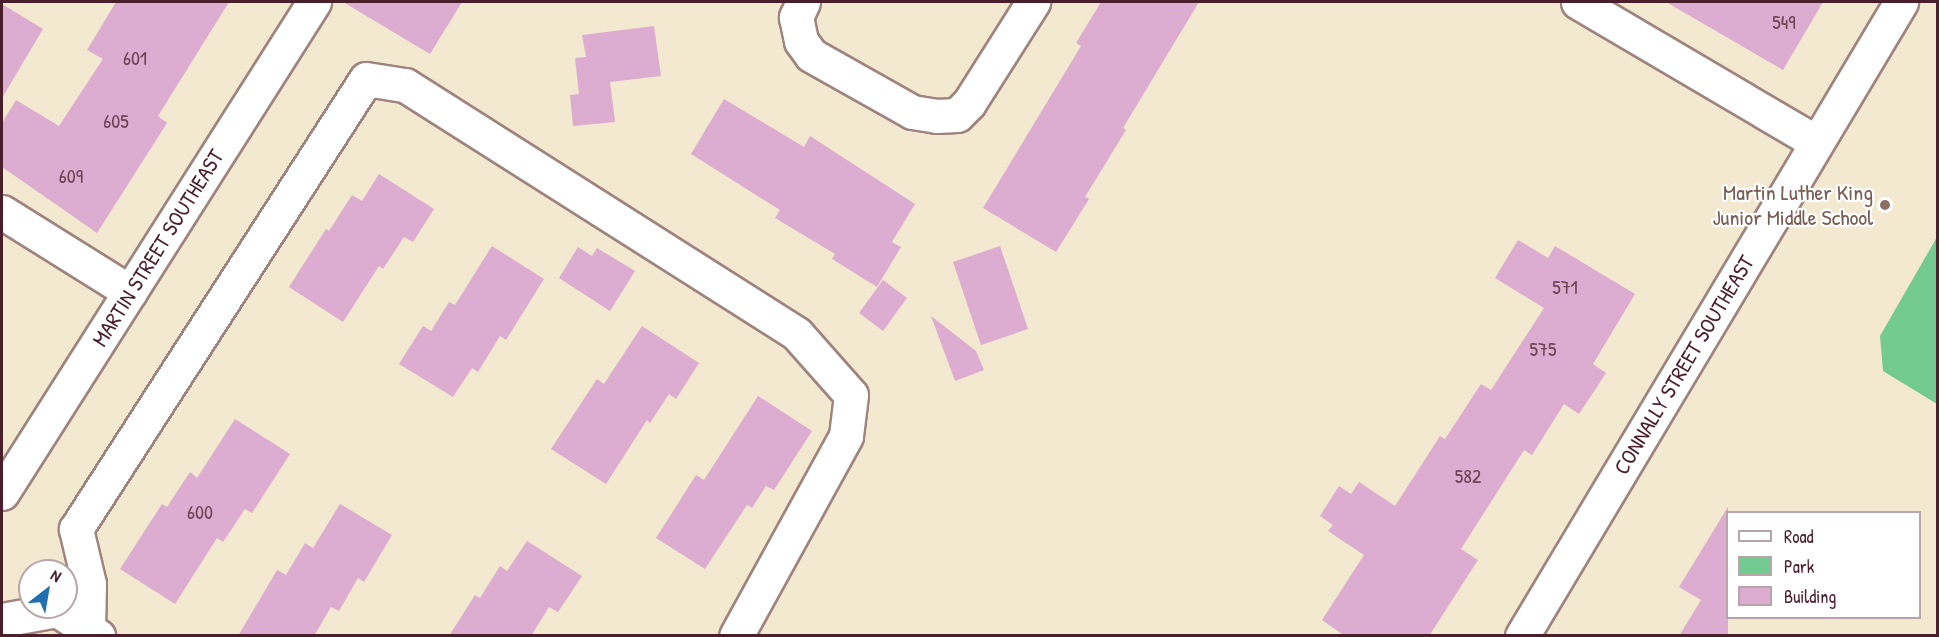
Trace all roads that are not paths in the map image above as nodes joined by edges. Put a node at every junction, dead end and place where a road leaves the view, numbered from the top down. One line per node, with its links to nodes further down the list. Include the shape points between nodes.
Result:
1 (314, 2): 8 (street, MARTIN STREET SOUTHEAST)
2 (802, 2): 3 (street, via 796,17 801,41 811,55 912,112 957,115 969,103)
3 (1033, 2)
4 (1578, 2): 6 (street)
5 (1901, 2): 6 (street, CONNALLY STREET SOUTHEAST)
6 (1816, 142): 13 (street, CONNALLY STREET SOUTHEAST)
7 (2, 213): 8 (street)
8 (130, 292): 9 (street, MARTIN STREET SOUTHEAST)
9 (2, 493)
10 (2, 620): 11 (street, via 57,610)
11 (90, 633): 12 (street, via 89,584 76,529 366,79 405,85 788,327 851,395 846,436)
12 (736, 636)
13 (1522, 636)

